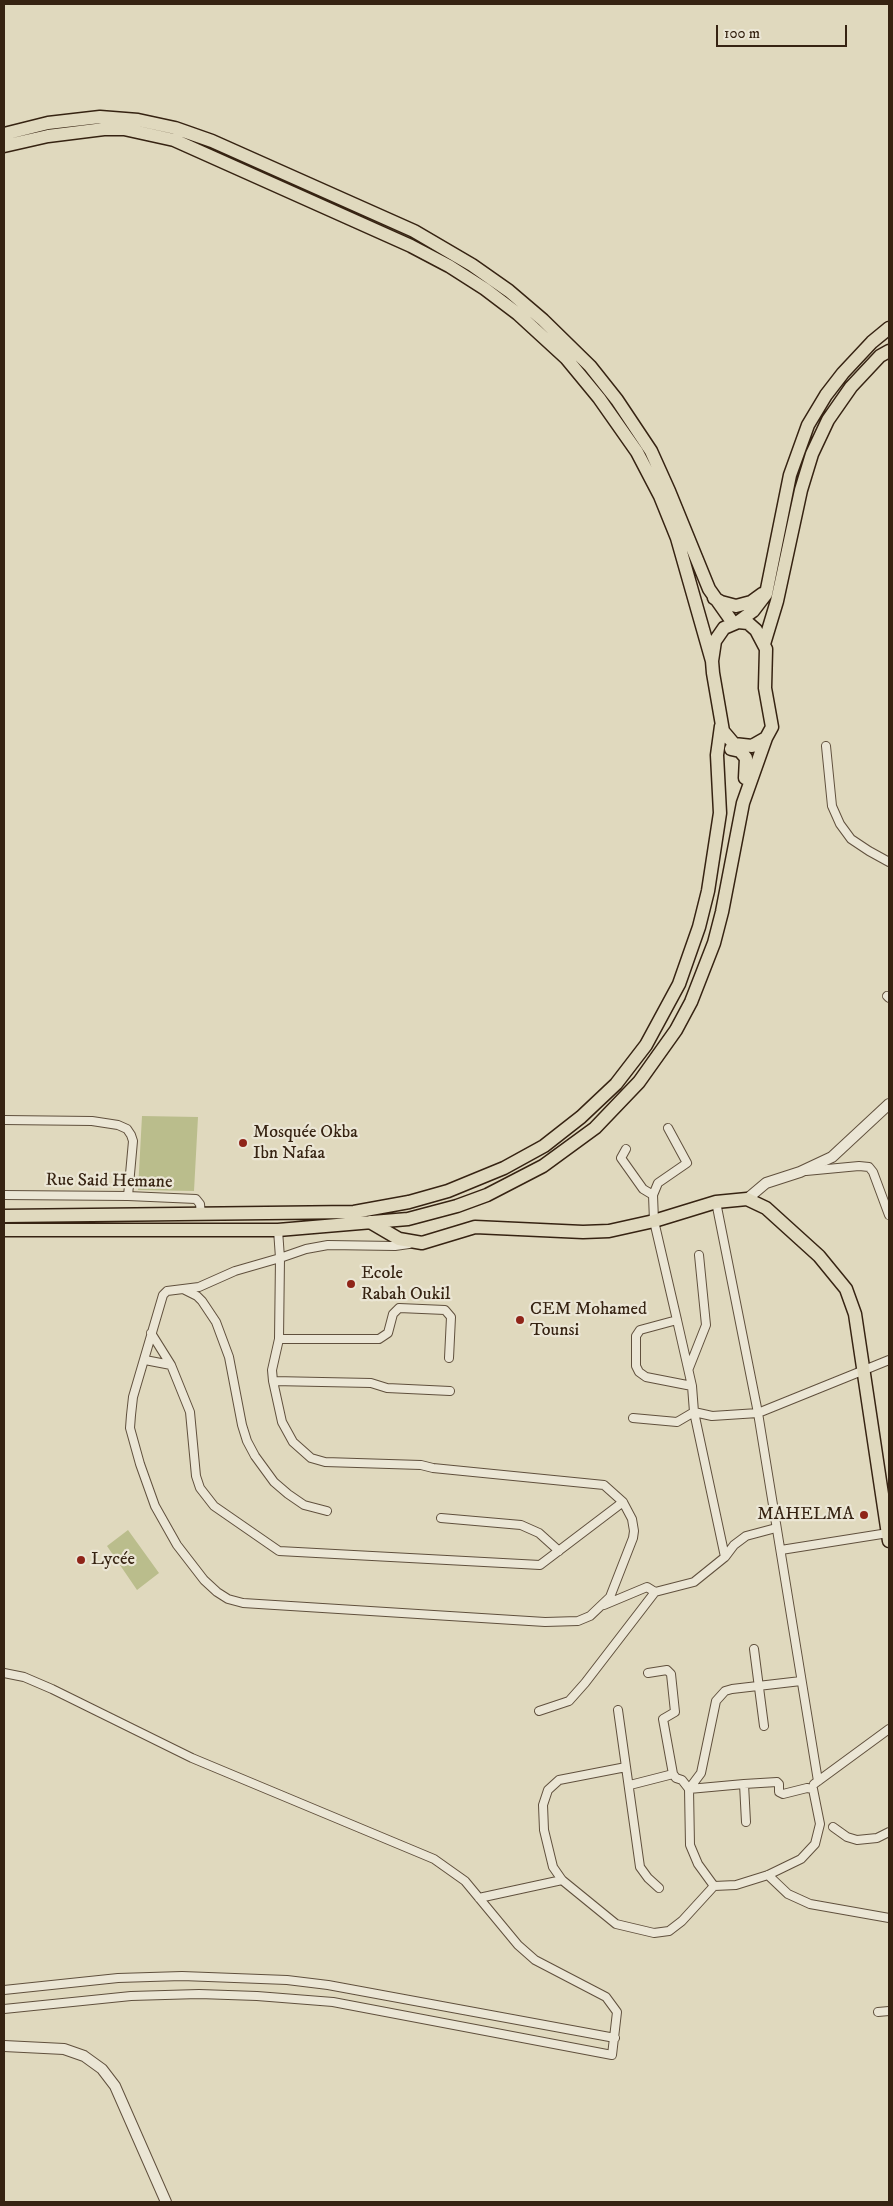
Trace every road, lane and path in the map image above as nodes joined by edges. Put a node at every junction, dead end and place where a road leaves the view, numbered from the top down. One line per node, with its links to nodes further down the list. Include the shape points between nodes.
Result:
1 (4, 134): 5 (main road, via 48,123 100,117 138,120 175,128 212,141 453,253 526,305 560,335 604,383 650,451)
2 (4, 146): 5 (main road, via 48,136 124,129 174,140 449,266 518,314 586,381 640,456)
3 (889, 328): 6 (main road, via 843,373 808,426 790,475)
4 (889, 351): 9 (main road, via 865,371 843,398 812,454)
5 (686, 546): 7 (main road); 10 (main road)
6 (768, 586): 7 (main road, via 758,598 744,605 729,605); 8 (main road, via 758,606)
7 (714, 598): 8 (main road)
8 (736, 623): 9 (main road, via 752,626); 10 (main road, via 724,628 718,636 713,646)
9 (764, 644): 12 (main road, via 765,688 773,722)
10 (712, 662): 11 (main road)
11 (721, 726): 12 (main road, via 726,736 740,746 757,745); 14 (main road)
12 (766, 738): 15 (main road)
13 (826, 746): 16 (street, via 832,806 840,824 852,839)
14 (717, 760): 15 (main road, via 730,749 740,751 746,758); 27 (main road, via 720,814 699,927 669,1005 616,1084 581,1117 522,1159 429,1197)
15 (743, 803): 31 (main road, via 722,912 704,973 676,1030 639,1082 594,1128 543,1166 487,1195)
16 (889, 862)
17 (889, 1104): 21 (street, via 832,1157)
18 (4, 1120): 24 (street, via 92,1121 127,1129 133,1141)
19 (668, 1128): 23 (street, via 687,1163 658,1183)
20 (626, 1149): 23 (street, via 621,1158 643,1189)
21 (800, 1172): 25 (street, via 766,1184); 29 (street, via 869,1167)
22 (4, 1195): 24 (street, Rue Said Hemane)
23 (653, 1195): 32 (street)
24 (128, 1196): 28 (street, Rue Said Hemane, via 196,1199)
25 (747, 1199): 26 (main road); 48 (main road, via 766,1208 819,1256 846,1289 855,1314)
26 (716, 1202): 32 (main road); 53 (street)
27 (354, 1212): 28 (main road); 33 (main road)
28 (201, 1214): 30 (main road)
29 (889, 1214)
30 (4, 1216)
31 (408, 1219): 33 (main road); 36 (main road, via 408,1235)
32 (654, 1221): 36 (main road, via 610,1231 583,1232 475,1227); 40 (street)
33 (372, 1224): 35 (main road); 36 (main road, via 399,1239)
34 (4, 1230): 35 (main road)
35 (278, 1230): 38 (street)
36 (418, 1242): 38 (street, via 395,1246 328,1245)
37 (699, 1255): 47 (street, via 706,1325)
38 (280, 1258): 39 (street); 42 (street)
39 (182, 1290): 41 (street, via 163,1295); 57 (street, via 202,1301 216,1322 229,1357 242,1425 255,1456 274,1482 288,1494 304,1505)
40 (677, 1320): 47 (street); 50 (street, via 640,1330 636,1336 636,1366 646,1377)
41 (151, 1333): 44 (street); 46 (street)
42 (279, 1339): 43 (street, via 379,1339 388,1333 392,1314 399,1308 445,1310 451,1318); 49 (street)
43 (448, 1358)
44 (145, 1360): 46 (street); 65 (street, via 133,1397 130,1428 154,1506 177,1545 204,1580 228,1599 257,1605 545,1622 578,1621)
45 (889, 1360): 48 (street)
46 (170, 1365): 62 (street, via 190,1412 200,1488 214,1506 272,1548 289,1553 531,1566 540,1565)
47 (689, 1368): 50 (street)
48 (864, 1371): 53 (street); 55 (main road)
49 (273, 1380): 51 (street); 56 (street, via 278,1409 287,1432 302,1452 311,1458 325,1462 421,1465 596,1483 610,1488)
50 (692, 1386): 52 (street)
51 (450, 1391)
52 (694, 1412): 53 (street, via 712,1416); 54 (street, via 677,1422); 63 (street)
53 (758, 1413): 59 (street)
54 (633, 1418)
55 (886, 1496): 60 (main road)
56 (623, 1502): 62 (street); 65 (street, via 632,1519 634,1538 615,1588)
57 (327, 1511)
58 (441, 1518): 62 (street, via 522,1525 539,1533)
59 (776, 1528): 61 (street); 63 (street, via 746,1536)
60 (889, 1537): 61 (street)
61 (781, 1550): 69 (street)
62 (560, 1552)
63 (725, 1557): 64 (street, via 694,1582)
64 (655, 1592): 65 (street, via 647,1588); 72 (street, via 569,1701)
65 (604, 1606)
66 (754, 1649): 70 (street)
67 (648, 1672): 76 (street, via 667,1670 671,1674 675,1712 663,1719)
68 (4, 1674): 89 (street, via 24,1677 200,1762 427,1855 460,1876)
69 (801, 1681): 70 (street); 77 (street)
70 (760, 1687): 73 (street); 81 (street, via 732,1689 719,1695 701,1773)
71 (618, 1710): 75 (street)
72 (539, 1711)
73 (764, 1726)
74 (889, 1729): 77 (street)
75 (626, 1767): 79 (street); 86 (street, via 559,1780 548,1790 543,1806 544,1830 554,1867)
76 (673, 1774): 79 (street); 81 (street)
77 (818, 1781): 80 (street)
78 (744, 1784): 80 (street, via 777,1782 783,1794); 81 (street); 82 (street)
79 (630, 1785): 88 (street, via 640,1866)
80 (811, 1788): 85 (street, via 820,1824 815,1844 801,1859)
81 (689, 1789): 87 (street, via 690,1845 698,1864)
82 (746, 1822)
83 (834, 1827): 84 (street, via 857,1840 877,1838)
84 (889, 1832)
85 (768, 1876): 87 (street, via 736,1885); 90 (street, via 788,1894 810,1904)
86 (562, 1880): 87 (street, via 616,1924 654,1933 669,1931 682,1921); 89 (street)
87 (714, 1886)
88 (658, 1888)
89 (479, 1898): 95 (street, via 518,1945 535,1960 606,1997 617,2012)
90 (889, 1918)
91 (4, 1990): 95 (street, via 118,1978 182,1976 287,1980 406,1998)
92 (4, 2009): 95 (street, via 131,1996 257,1996 333,2002 612,2055)
93 (878, 2012): 94 (street)
94 (889, 2012)
95 (615, 2038)
96 (4, 2046): 97 (street, via 64,2049 84,2056 102,2069 120,2096)
97 (166, 2202)

